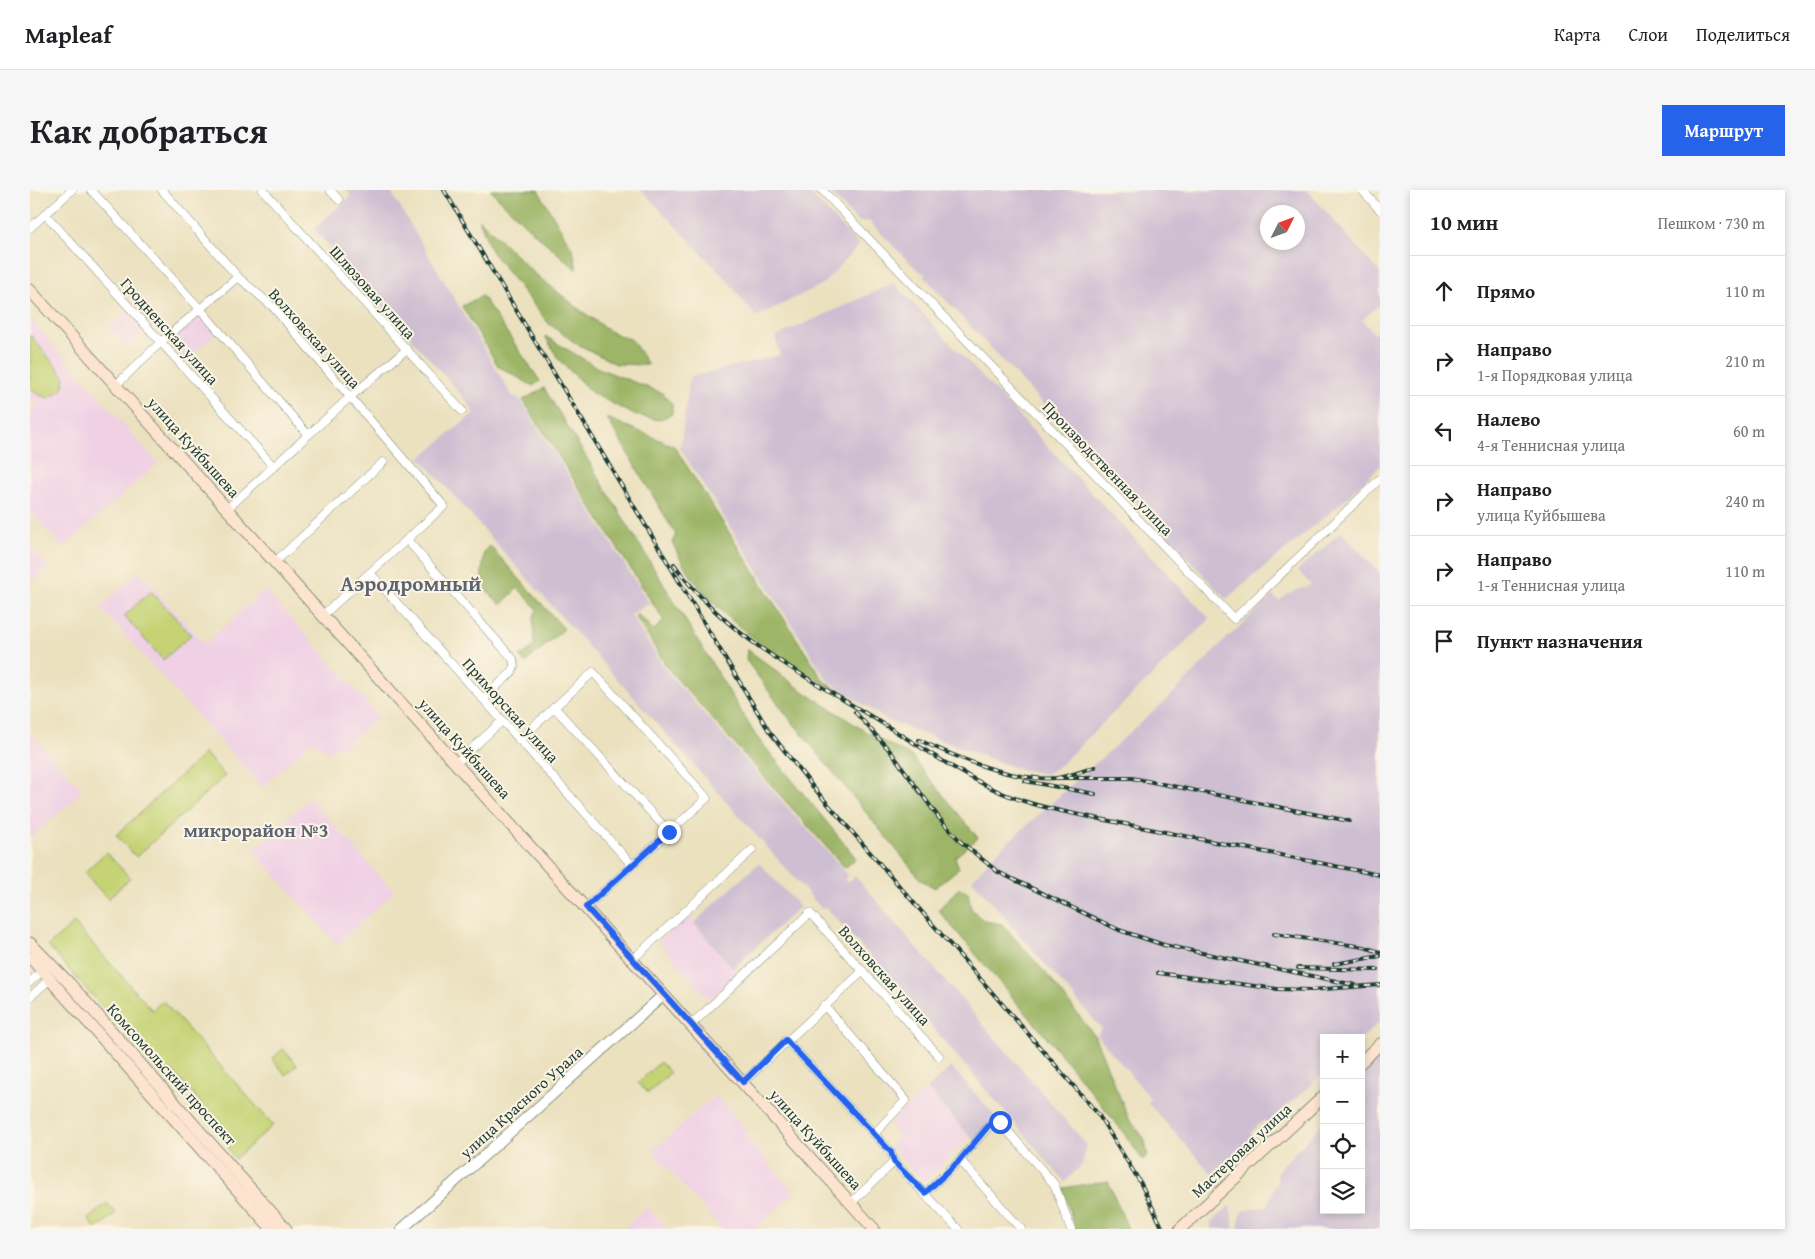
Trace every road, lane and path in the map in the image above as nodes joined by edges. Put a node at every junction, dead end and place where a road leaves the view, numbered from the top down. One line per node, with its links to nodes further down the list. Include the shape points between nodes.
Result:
1 (72, 190): 10 (street)
2 (91, 190): 15 (street)
3 (162, 190): 12 (street, Волховская улица)
4 (263, 190): 17 (street, Шлюзовая улица)
5 (330, 190): 8 (street)
6 (822, 190): 24 (street, Производственная улица, via 1234,619)
7 (1362, 190): 9 (street)
8 (339, 200)
9 (1380, 210)
10 (45, 214): 11 (street); 16 (street, Гродненская улица)
11 (30, 228)
12 (238, 277): 15 (street); 19 (street, Волховская улица, via 273,307)
13 (30, 290): 18 (main road, улица Куйбышева)
14 (30, 301): 18 (main road, улица Куйбышева)
15 (201, 310): 16 (street); 21 (street)
16 (162, 341): 18 (street); 23 (street, Гродненская улица)
17 (406, 350): 19 (street); 20 (street, Шлюзовая улица)
18 (113, 388): 25 (main road, улица Куйбышева)
19 (350, 397): 21 (street); 26 (street, Волховская улица, via 444,506)
20 (462, 411)
21 (308, 435): 23 (street)
22 (383, 462): 27 (street)
23 (274, 467): 25 (street)
24 (1380, 480)
25 (225, 511): 27 (main road, улица Куйбышева)
26 (406, 540): 28 (street); 30 (street, via 513,659 512,672)
27 (273, 564): 29 (main road, улица Куйбышева)
28 (370, 573): 29 (street); 30 (street, Приморская улица)
29 (321, 617): 34 (main road, улица Куйбышева)
30 (483, 700): 32 (street, Приморская улица)
31 (554, 707): 33 (street); 35 (street); 35 (street, via 593,672 707,798)
32 (502, 721): 33 (street, Приморская улица); 34 (street)
33 (520, 740): 37 (street, Приморская улица)
34 (454, 765): 38 (main road, улица Куйбышева)
35 (669, 832): 37 (street)
36 (752, 850): 40 (street)
37 (632, 865): 38 (street)
38 (584, 909): 40 (main road, улица Куйбышева); 45 (main road, улица Куйбышева)
39 (31, 949): 41 (main road, Комсомольский проспект); 43 (main road, Комсомольский проспект)
40 (633, 960): 45 (main road, улица Куйбышева)
41 (54, 967): 43 (street); 61 (main road, Комсомольский проспект)
42 (863, 971): 47 (street); 48 (street, Волховская улица, via 810,913); 51 (street, Волховская улица)
43 (46, 975): 44 (street); 46 (street); 60 (main road, Комсомольский проспект)
44 (30, 982)
45 (662, 996): 48 (main road, улица Куйбышева); 53 (main road, улица Куйбышева); 62 (street, улица Красного Урала)
46 (30, 997)
47 (824, 1005): 49 (street); 55 (street, via 906,1100)
48 (692, 1024): 53 (main road, улица Куйбышева)
49 (786, 1040): 53 (street); 55 (street)
50 (1380, 1044): 52 (main road)
51 (939, 1056)
52 (1365, 1058)
53 (741, 1084): 59 (main road, улица Куйбышева)
54 (1320, 1100): 68 (main road, Мастеровая улица)
55 (874, 1134): 57 (street, via 891,1152)
56 (960, 1160): 58 (street); 66 (street); 67 (street, via 990,1124 1000,1122 1054,1184)
57 (894, 1162): 58 (street); 59 (street)
58 (925, 1193): 65 (street)
59 (849, 1205): 63 (main road, улица Куйбышева); 64 (main road, улица Куйбышева)
60 (272, 1229)
61 (286, 1229)
62 (402, 1229)
63 (868, 1229)
64 (874, 1229)
65 (958, 1229)
66 (1021, 1229)
67 (1071, 1229)
68 (1180, 1229)

